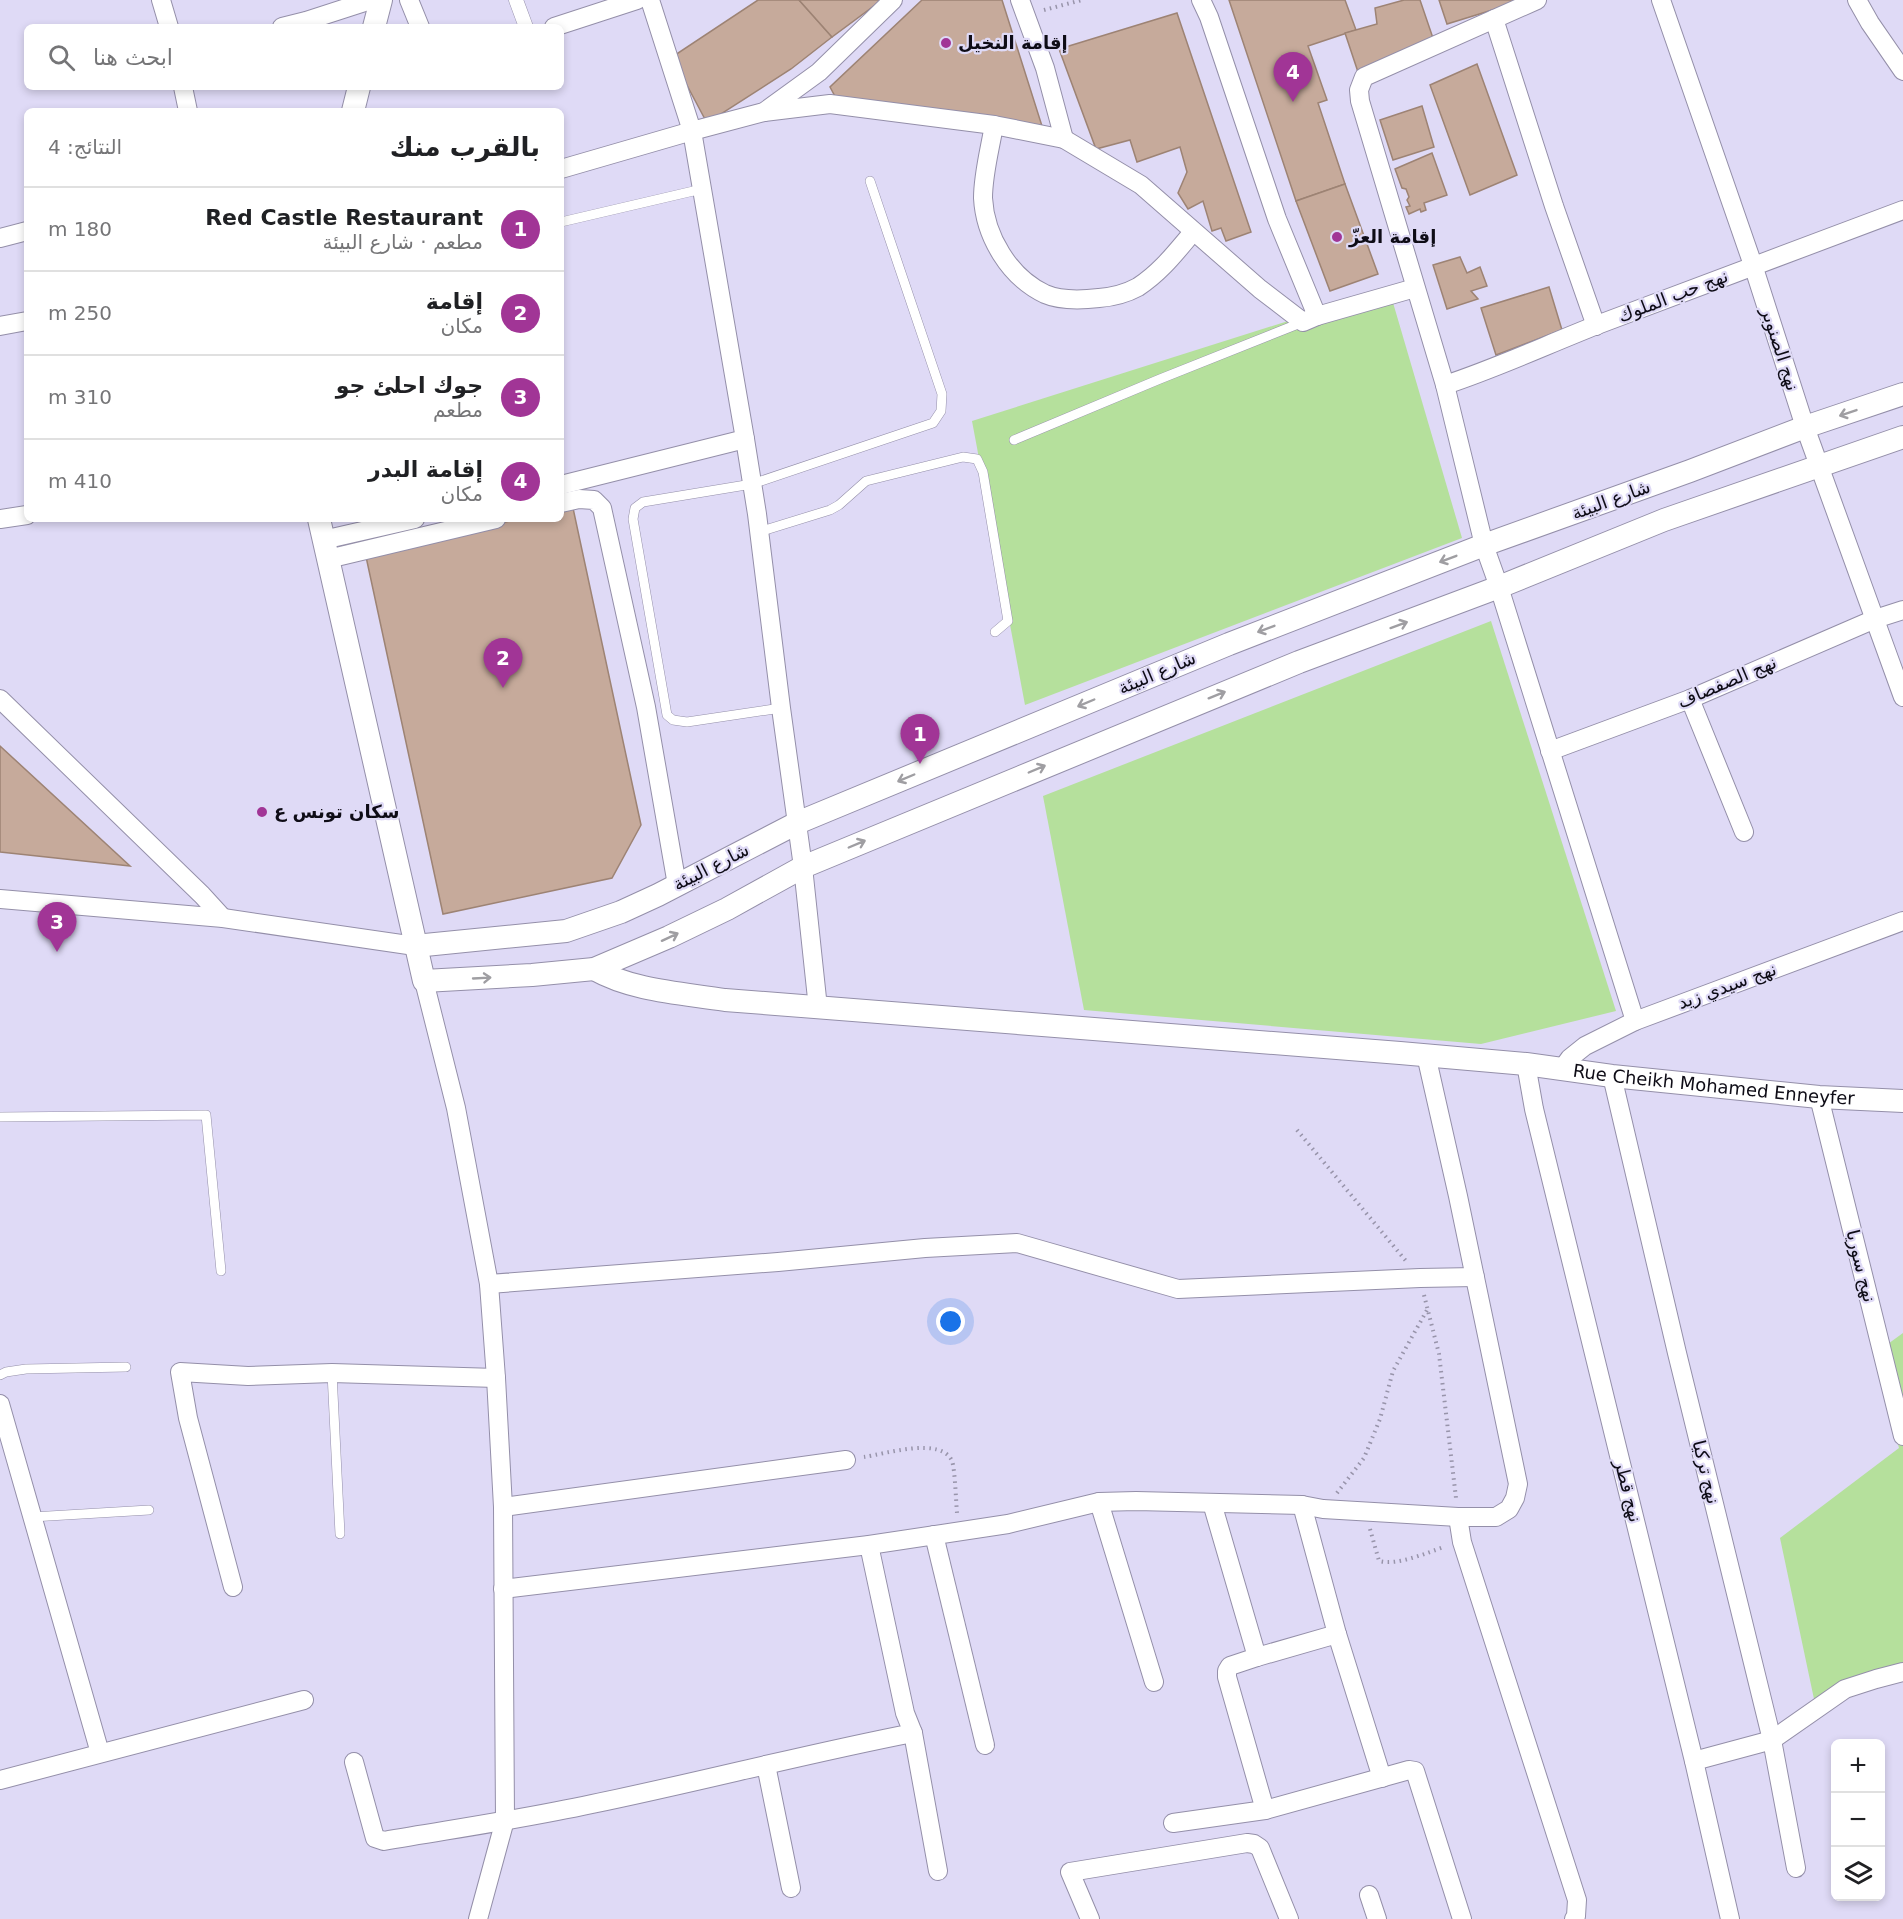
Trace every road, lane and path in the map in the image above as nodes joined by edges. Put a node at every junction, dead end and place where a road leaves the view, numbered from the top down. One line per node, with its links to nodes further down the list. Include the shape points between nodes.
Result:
1 (161, 0): 16 (street)
2 (371, 0): 17 (street)
3 (381, 0): 18 (street)
4 (409, 0): 19 (street)
5 (516, 0): 20 (street)
6 (637, 0): 21 (street)
7 (650, 0): 27 (street)
8 (893, 0): 25 (street, via 819,72)
9 (1082, 0): 14 (path)
10 (1201, 0): 39 (street)
11 (1537, 0): 15 (street)
12 (1661, 0): 37 (street, نهج الصنوبر)
13 (1857, 0): 22 (street)
14 (1023, 7): 28 (street)
15 (1494, 19): 38 (street, via 1364,77 1359,90); 42 (street)
16 (168, 24)
17 (294, 24)
18 (375, 24)
19 (419, 24)
20 (525, 24)
21 (563, 24)
22 (1903, 71)
23 (184, 90): 24 (street)
24 (187, 108)
25 (764, 112): 26 (street, via 830,104); 27 (street)
26 (994, 125): 28 (street); 35 (street, via 983,198 988,224 997,249 1020,277 1046,294 1079,301 1137,288 1167,264)
27 (692, 131): 29 (street); 31 (street)
28 (1064, 139): 35 (street, via 1141,185)
29 (564, 169)
30 (870, 181): 51 (lane, via 942,394 941,411 933,423)
31 (702, 189): 33 (lane); 47 (street)
32 (1903, 210): 37 (street, نهج حب الملوك)
33 (564, 221)
34 (24, 232): 36 (street)
35 (1193, 232): 39 (street, via 1260,289)
36 (0, 238)
37 (1753, 265): 42 (street, نهج حب الملوك); 45 (street, نهج الصنوبر)
38 (1415, 288): 39 (street); 43 (street)
39 (1310, 319): 48 (lane)
40 (24, 322): 41 (street)
41 (0, 326)
42 (1596, 326): 43 (street, نهج حب الملوك)
43 (1445, 385): 59 (street)
44 (1903, 394): 45 (street, شارع البيئة, one-way to 45)
45 (1805, 427): 49 (street, نهج الصنوبر); 59 (street, شارع البيئة)
46 (1903, 437): 49 (street, شارع البيئة)
47 (745, 439): 50 (street); 51 (street)
48 (1014, 440)
49 (1820, 464): 60 (street, شارع البيئة, via 1664,520); 62 (street, نهج الصنوبر)
50 (564, 484)
51 (752, 484): 57 (street); 67 (lane, via 643,502 635,508 633,519 667,715 687,722)
52 (564, 502): 72 (street, via 594,500 602,508 646,707)
53 (24, 515): 54 (street)
54 (0, 519)
55 (401, 522): 58 (street)
56 (470, 522): 58 (street)
57 (759, 532): 63 (lane, via 830,510 866,481 963,457 977,459 983,472 1008,621); 67 (street)
58 (323, 539): 76 (street)
59 (1484, 545): 60 (street); 69 (street, شارع البيئة, one-way to 69, via 1228,644)
60 (1499, 587): 68 (street); 71 (street, شارع البيئة, one-way to 60, via 1299,662)
61 (1903, 610): 62 (street, نهج الصفصاف)
62 (1875, 619): 64 (street, نهج الصنوبر); 66 (street, نهج الصفصاف)
63 (995, 632)
64 (1903, 697)
65 (0, 699): 74 (street)
66 (1690, 699): 68 (street, نهج الصفصاف); 70 (street)
67 (780, 708): 69 (street)
68 (1550, 751): 80 (street)
69 (797, 823): 71 (street); 72 (street, شارع البيئة)
70 (1744, 832)
71 (803, 867): 77 (street, شارع البيئة, one-way to 71, via 727,909); 79 (street)
72 (677, 885): 76 (street, شارع البيئة, via 621,912 566,931)
73 (0, 899): 74 (street)
74 (223, 918): 76 (street)
75 (1903, 921): 80 (street, نهج سيدي زيد)
76 (415, 946): 78 (street)
77 (594, 969): 78 (street, شارع البيئة, one-way to 77); 79 (street, Rue Cheikh Mohamed Enneyfer, via 649,988)
78 (424, 981): 92 (street, via 456,1108)
79 (818, 1008): 81 (street, Rue Cheikh Mohamed Enneyfer)
80 (1635, 1021): 83 (street, نهج سيدي زيد, via 1585,1046)
81 (1426, 1055): 82 (street, Rue Cheikh Mohamed Enneyfer); 90 (street)
82 (1526, 1064): 83 (street, Rue Cheikh Mohamed Enneyfer); 126 (street, نهج قطر, via 1536,1120)
83 (1562, 1069): 84 (street, Rue Cheikh Mohamed Enneyfer)
84 (1612, 1077): 85 (street, Rue Cheikh Mohamed Enneyfer); 123 (street, نهج تركيا)
85 (1819, 1097): 86 (street, Rue Cheikh Mohamed Enneyfer); 99 (street, نهج سوريا)
86 (1903, 1101)
87 (0, 1117): 89 (lane, via 206,1115)
88 (1298, 1130): 91 (path)
89 (220, 1272)
90 (1475, 1277): 91 (street); 109 (street, via 1518,1484 1509,1509 1496,1517)
91 (1420, 1278): 92 (street, via 1178,1289 1017,1243); 93 (path)
92 (489, 1284): 97 (street)
93 (1427, 1310): 105 (path, via 1393,1371 1364,1458); 109 (path, via 1439,1354)
94 (126, 1367): 96 (lane, via 26,1369)
95 (333, 1373): 97 (street); 111 (lane); 115 (street, via 248,1376 180,1372 188,1418)
96 (0, 1376)
97 (496, 1378): 104 (street)
98 (0, 1404): 108 (street)
99 (1903, 1436)
100 (846, 1460): 104 (street); 110 (path, via 925,1447 942,1450 952,1461)
101 (1099, 1502): 102 (street); 110 (street, via 1008,1524); 120 (street)
102 (1212, 1503): 103 (street); 118 (street)
103 (1302, 1505): 105 (street); 117 (street)
104 (503, 1507): 116 (street)
105 (1323, 1509): 107 (street)
106 (149, 1510): 108 (lane)
107 (1364, 1511): 109 (street); 113 (path, via 1379,1561 1394,1562)
108 (32, 1517): 125 (street)
109 (1458, 1517): 113 (street)
110 (959, 1531): 112 (street)
111 (340, 1534)
112 (934, 1535): 114 (street); 124 (street)
113 (1462, 1542): 143 (street, via 1577,1900)
114 (869, 1545): 116 (street); 122 (street, via 905,1713)
115 (233, 1587)
116 (503, 1589): 132 (street)
117 (1337, 1634): 118 (street); 129 (street)
118 (1257, 1657): 131 (street, via 1230,1666 1227,1677)
119 (1903, 1672): 123 (street, via 1845,1689)
120 (1154, 1682)
121 (304, 1700): 125 (street)
122 (913, 1733): 128 (street); 135 (street)
123 (1772, 1740): 126 (street); 134 (street, نهج تركيا)
124 (985, 1745)
125 (100, 1754): 130 (street)
126 (1694, 1761): 144 (street, نهج قطر)
127 (354, 1762): 132 (street, via 375,1838 384,1841)
128 (766, 1766): 132 (street); 136 (street)
129 (1382, 1778): 131 (street); 142 (street, via 1409,1770 1417,1773)
130 (0, 1780)
131 (1265, 1810): 133 (street)
132 (505, 1820): 138 (street)
133 (1173, 1823)
134 (1796, 1868)
135 (938, 1871)
136 (791, 1888)
137 (1369, 1895): 141 (street)
138 (478, 1919)
139 (1090, 1919): 140 (street, via 1070,1872 1247,1843 1260,1848)
140 (1289, 1919)
141 (1377, 1919)
142 (1462, 1919)
143 (1574, 1919)
144 (1730, 1919)

